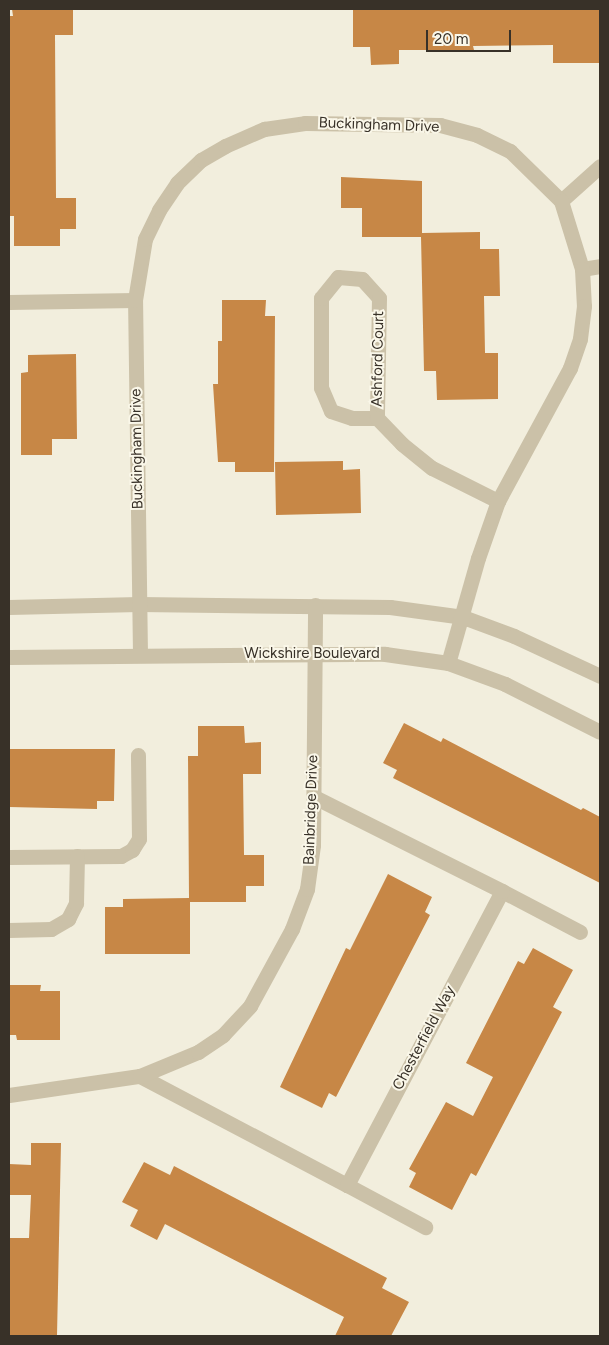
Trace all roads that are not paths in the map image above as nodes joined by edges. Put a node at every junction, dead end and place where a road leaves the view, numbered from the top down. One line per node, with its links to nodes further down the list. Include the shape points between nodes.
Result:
1 (600, 166): 2 (street)
2 (562, 201): 4 (street, Buckingham Drive); 5 (street, Buckingham Drive, via 510,151 477,135 440,125 305,122 264,129 201,160 177,183 145,239)
3 (600, 266): 4 (street)
4 (582, 269): 8 (street, Buckingham Drive, via 584,306 580,339 570,368)
5 (135, 300): 6 (street); 9 (street, Buckingham Drive)
6 (9, 302)
7 (377, 418): 7 (street, Ashford Court, via 378,298 362,279 338,277 321,298 321,388 331,411 352,418); 8 (street, Ashford Court, via 432,468)
8 (498, 501): 12 (street, Buckingham Drive, via 478,558)
9 (139, 604): 10 (street); 11 (street); 13 (street, Buckingham Drive)
10 (315, 605): 12 (street, via 390,607); 14 (street, Bainbridge Drive)
11 (9, 607)
12 (463, 617): 16 (street, Buckingham Drive); 17 (street, via 514,636)
13 (140, 654): 14 (street, Wickshire Boulevard); 15 (street, Wickshire Boulevard)
14 (315, 654): 16 (street, Wickshire Boulevard, via 385,654); 20 (street, Bainbridge Drive)
15 (9, 657)
16 (448, 663): 18 (street, Wickshire Boulevard, via 504,684)
17 (600, 676)
18 (600, 732)
19 (138, 755): 21 (street, via 139,839 132,850 121,856)
20 (314, 797): 23 (street); 26 (street, Bainbridge Drive, via 313,845 307,889 292,929 250,1006 223,1035 198,1052)
21 (77, 856): 22 (street); 24 (street, via 76,903 68,920 50,929)
22 (9, 857)
23 (502, 891): 25 (street); 28 (street, Chesterfield Way)
24 (9, 930)
25 (580, 932)
26 (140, 1076): 27 (street, Bainbridge Drive); 28 (street)
27 (9, 1095)
28 (347, 1185): 29 (street)
29 (425, 1227)

